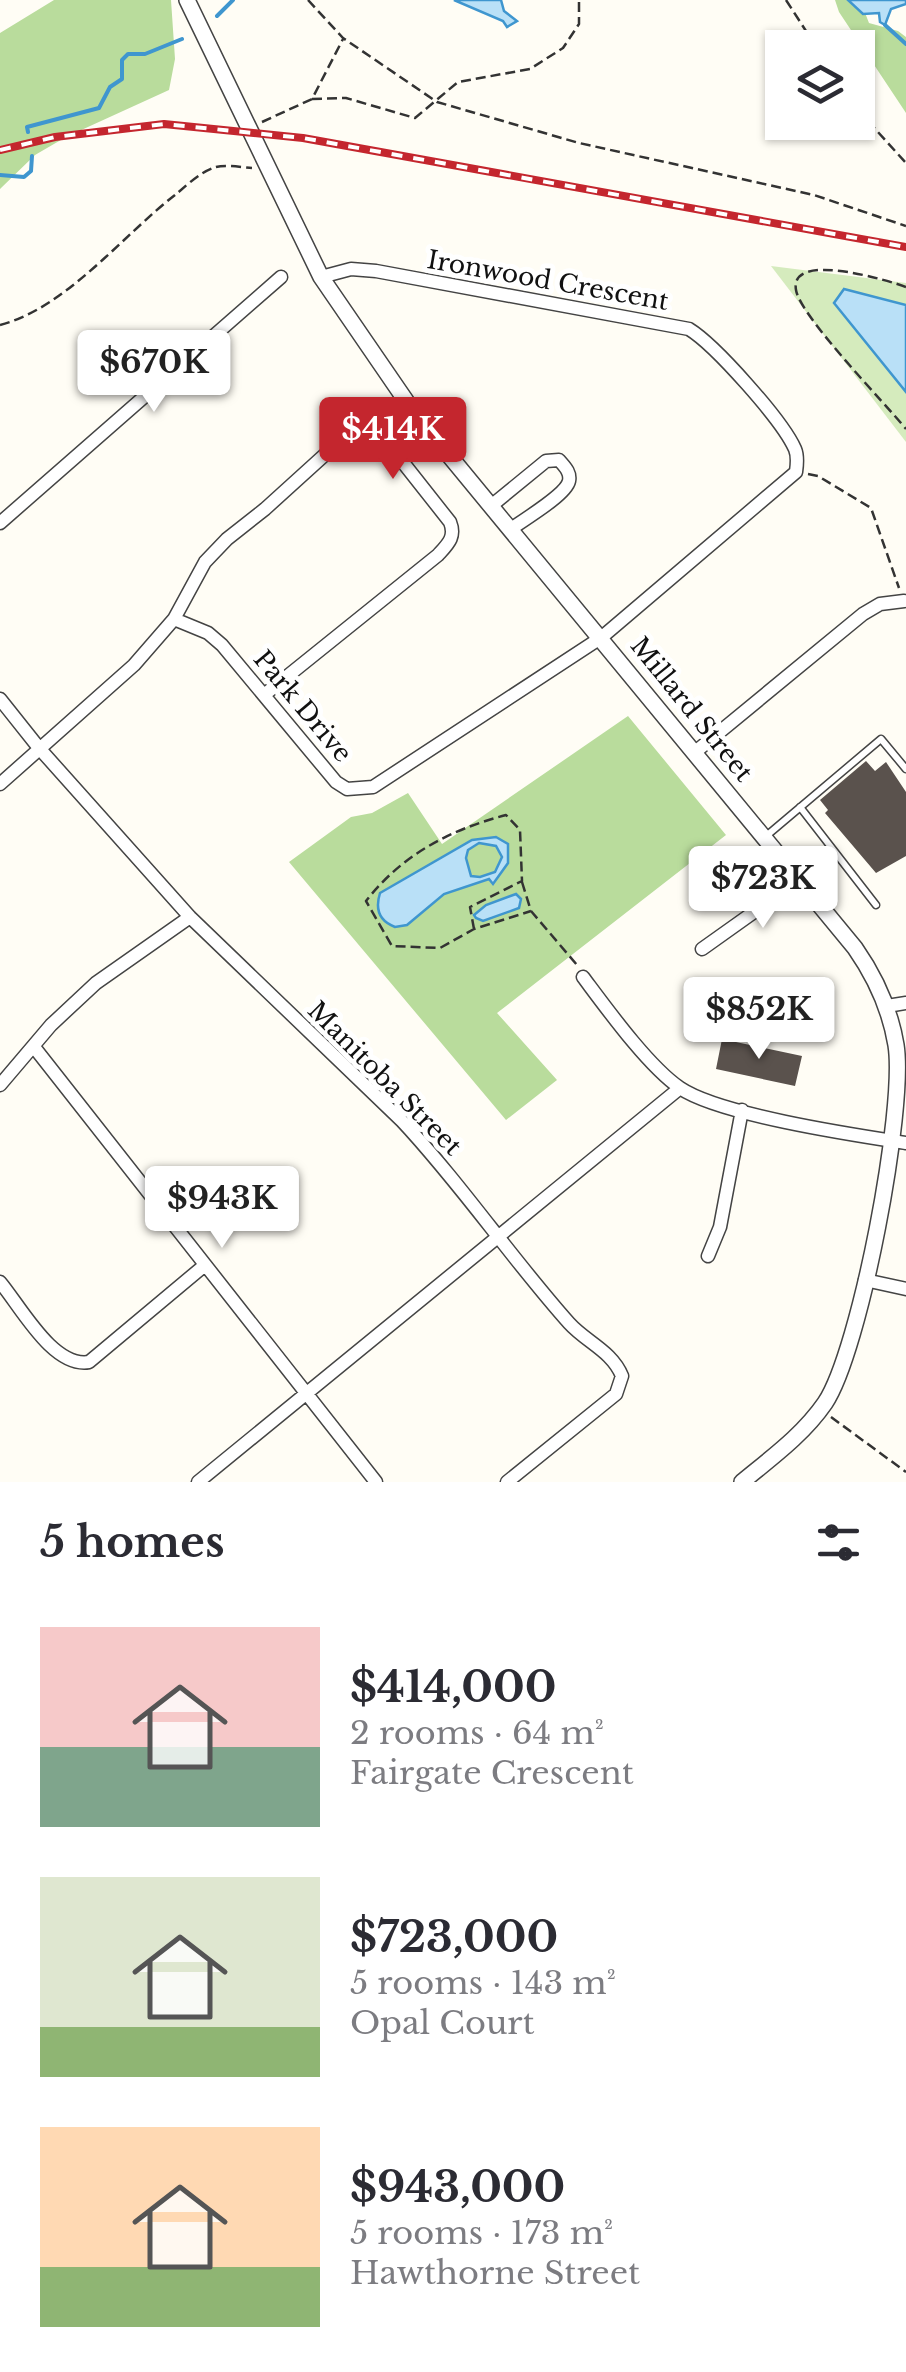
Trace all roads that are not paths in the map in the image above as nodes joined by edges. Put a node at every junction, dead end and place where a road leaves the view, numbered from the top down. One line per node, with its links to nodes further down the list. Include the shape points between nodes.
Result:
1 (187, 0): 3 (street, Millard Street)
2 (282, 277): 5 (street)
3 (321, 277): 4 (street, Millard Street, via 415,414); 9 (street, Ironwood Crescent, via 376,271 689,329 718,350 782,430 795,448 796,472)
4 (492, 506): 6 (street, Millard Street); 6 (street, via 546,462 559,460 568,470 563,490)
5 (0, 522)
6 (511, 528): 9 (street, Millard Street)
7 (904, 601): 13 (street, via 863,614)
8 (174, 619): 10 (street, Park Drive, via 208,633); 10 (street, via 205,562 227,538 351,430 374,428 450,522 452,540); 12 (street, via 134,665)
9 (602, 637): 10 (street, Park Drive, via 360,790 336,782); 13 (street, Millard Street)
10 (264, 696)
11 (0, 700): 12 (street, Manitoba Street)
12 (39, 748): 15 (street); 20 (street, Manitoba Street)
13 (694, 753): 17 (street, Millard Street)
14 (906, 769): 16 (lane, via 881,739)
15 (0, 784)
16 (800, 808): 17 (lane); 19 (lane)
17 (764, 838): 18 (street, Millard Street)
18 (799, 880): 21 (street); 24 (street, Millard Street, via 872,972)
19 (876, 905)
20 (190, 917): 25 (street, via 96,983); 30 (street, Manitoba Street, via 402,1121)
21 (702, 949)
22 (583, 977): 27 (street)
23 (906, 1003): 24 (street)
24 (886, 1006): 29 (street, Millard Street, via 897,1048)
25 (34, 1047): 26 (street); 32 (street)
26 (0, 1086)
27 (680, 1088): 28 (street); 30 (street)
28 (742, 1110): 29 (street); 31 (street, via 720,1227)
29 (899, 1142): 33 (street, Millard Street)
30 (499, 1236): 36 (street); 39 (street, Manitoba Street, via 622,1376 616,1394)
31 (708, 1256)
32 (206, 1265): 34 (street, via 80,1363 55,1352); 36 (street)
33 (865, 1280): 35 (street); 40 (street, Millard Street, via 845,1362 820,1409)
34 (0, 1282)
35 (906, 1289)
36 (306, 1393): 37 (street); 38 (street)
37 (198, 1482)
38 (376, 1482)
39 (507, 1482)
40 (742, 1482)

